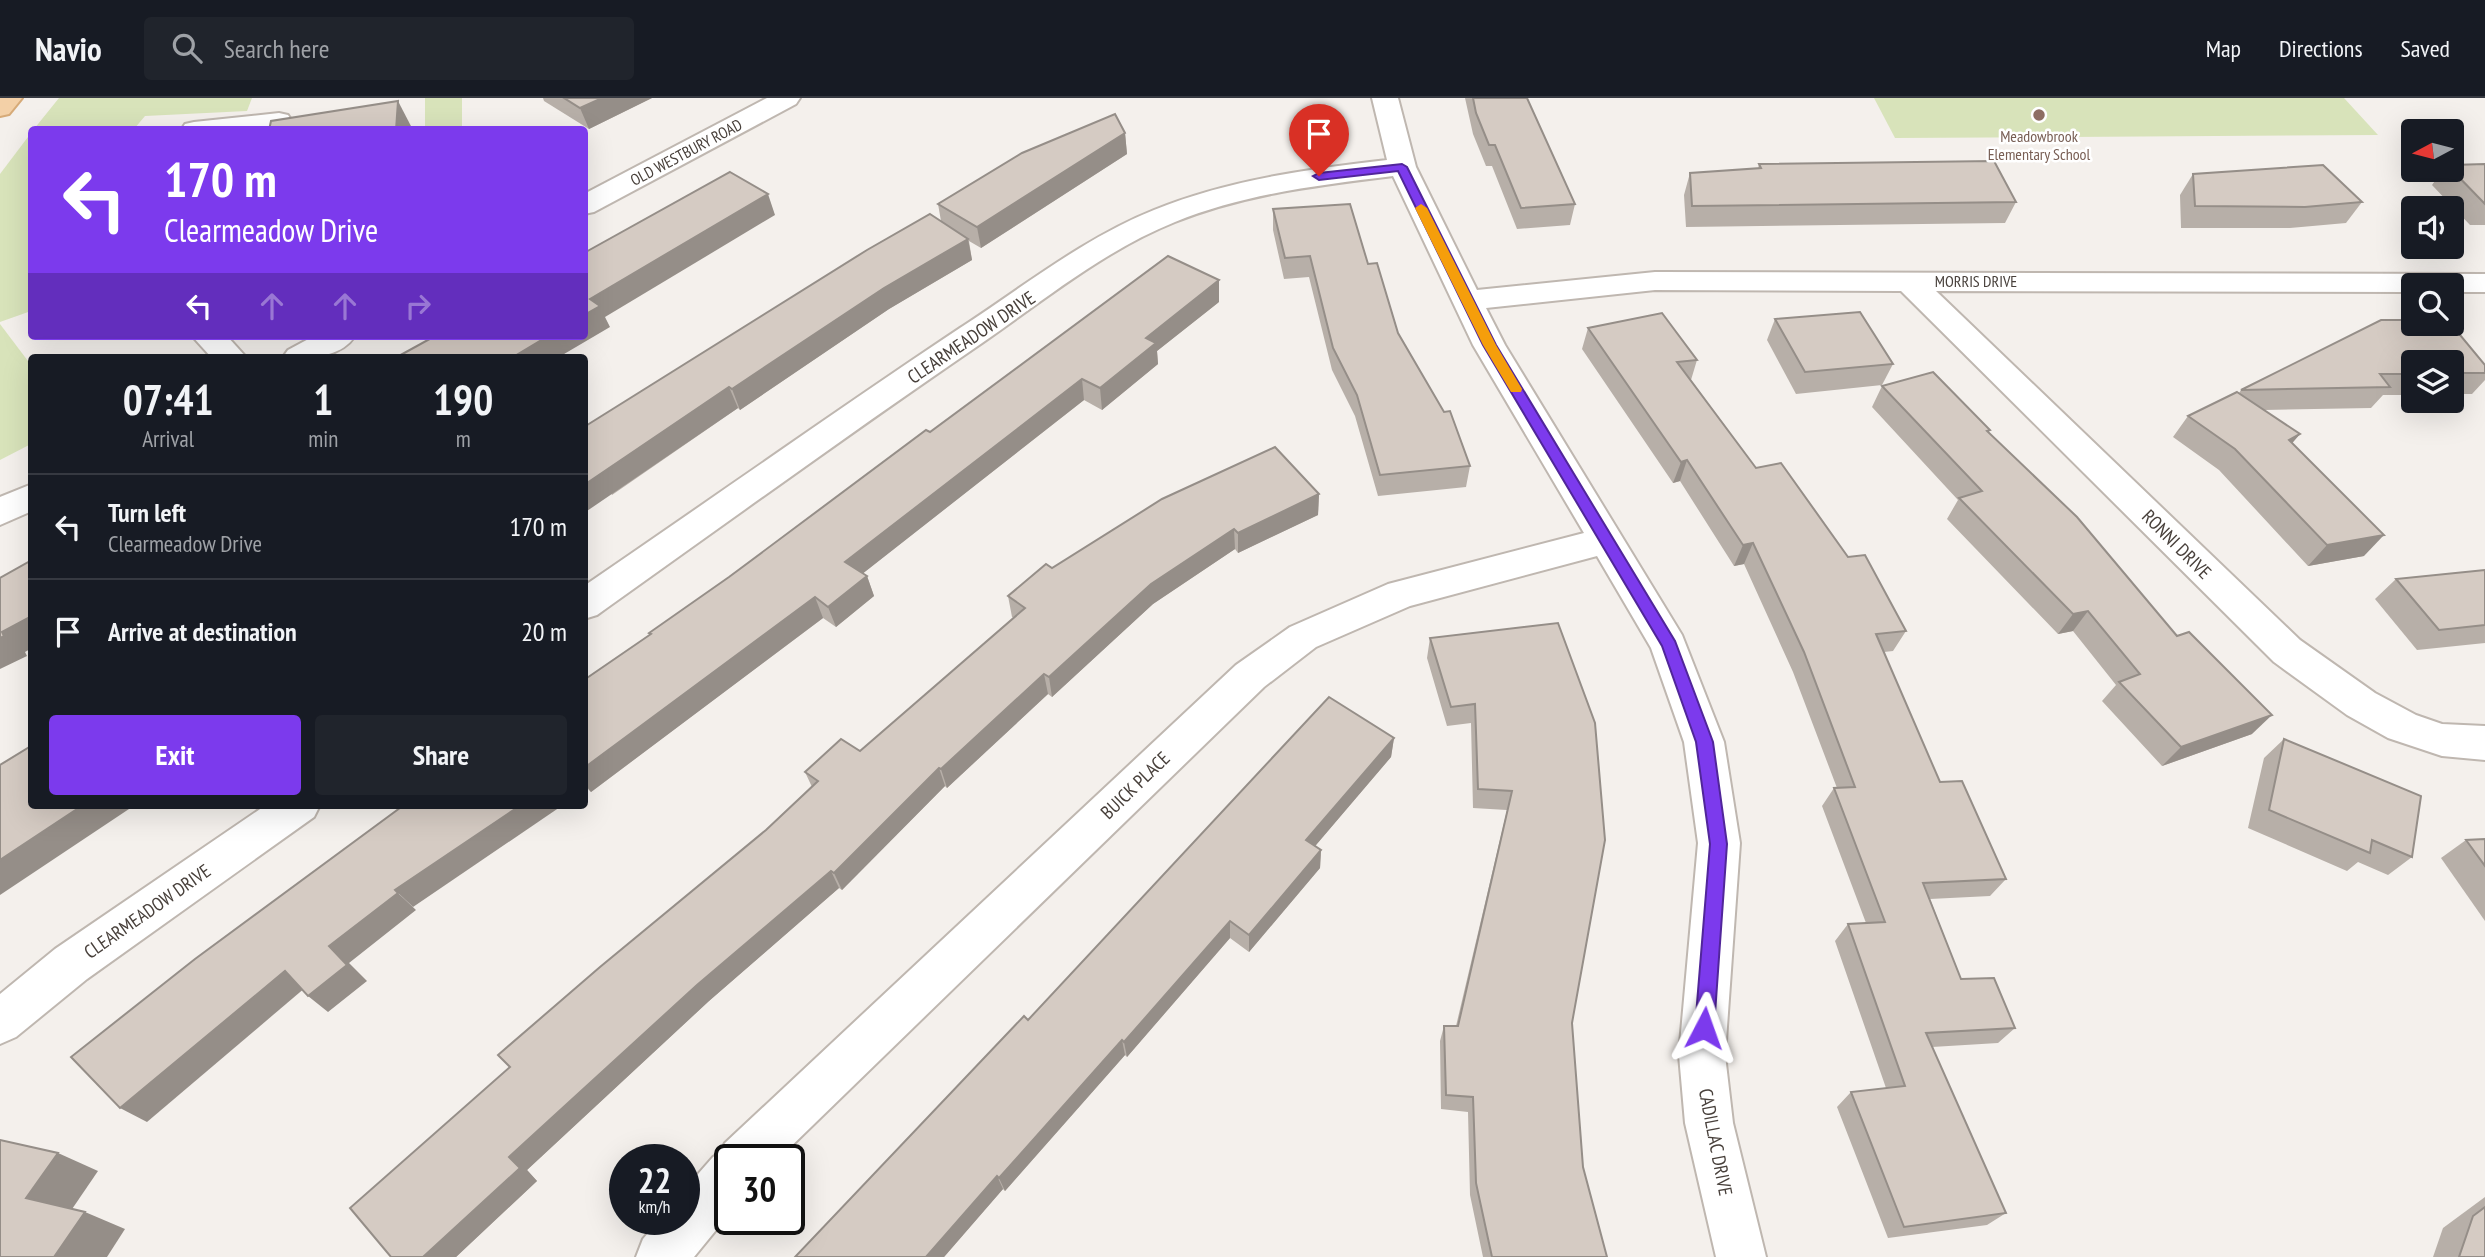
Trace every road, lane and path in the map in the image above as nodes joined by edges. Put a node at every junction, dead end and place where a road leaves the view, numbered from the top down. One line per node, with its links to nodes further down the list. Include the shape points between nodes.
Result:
1 (9, 98): 4 (main road)
2 (787, 98): 8 (street, OLD WESTBURY ROAD)
3 (1385, 98): 7 (street, CADILLAC DRIVE)
4 (0, 108)
5 (232, 126): 6 (street, via 279,121)
6 (278, 126)
7 (1402, 167): 11 (street, CADILLAC DRIVE); 19 (street, CLEARMEADOW DRIVE, via 1292,179 1240,191 1164,216 1117,239)
8 (588, 204)
9 (1908, 280): 10 (street, MORRIS DRIVE); 11 (street, MORRIS DRIVE, via 1655,281); 20 (street, RONNI DRIVE, via 2287,651 2349,698 2415,732 2440,740)
10 (2485, 283)
11 (1468, 300): 18 (street, CADILLAC DRIVE, via 1489,345)
12 (212, 340): 14 (street)
13 (331, 340): 15 (street)
14 (227, 354)
15 (305, 354)
16 (28, 498): 17 (street)
17 (0, 512)
18 (1606, 541): 23 (street, BUICK PLACE, via 1401,594 1303,637 1250,676); 26 (street, CADILLAC DRIVE, via 1669,645 1704,742 1718,844 1702,1055 1709,1123)
19 (588, 602)
20 (2485, 743)
21 (293, 809): 22 (street, CLEARMEADOW DRIVE, via 71,964)
22 (0, 1021)
23 (759, 1144)
24 (714, 1193): 25 (street)
25 (661, 1257)
26 (1741, 1257)

